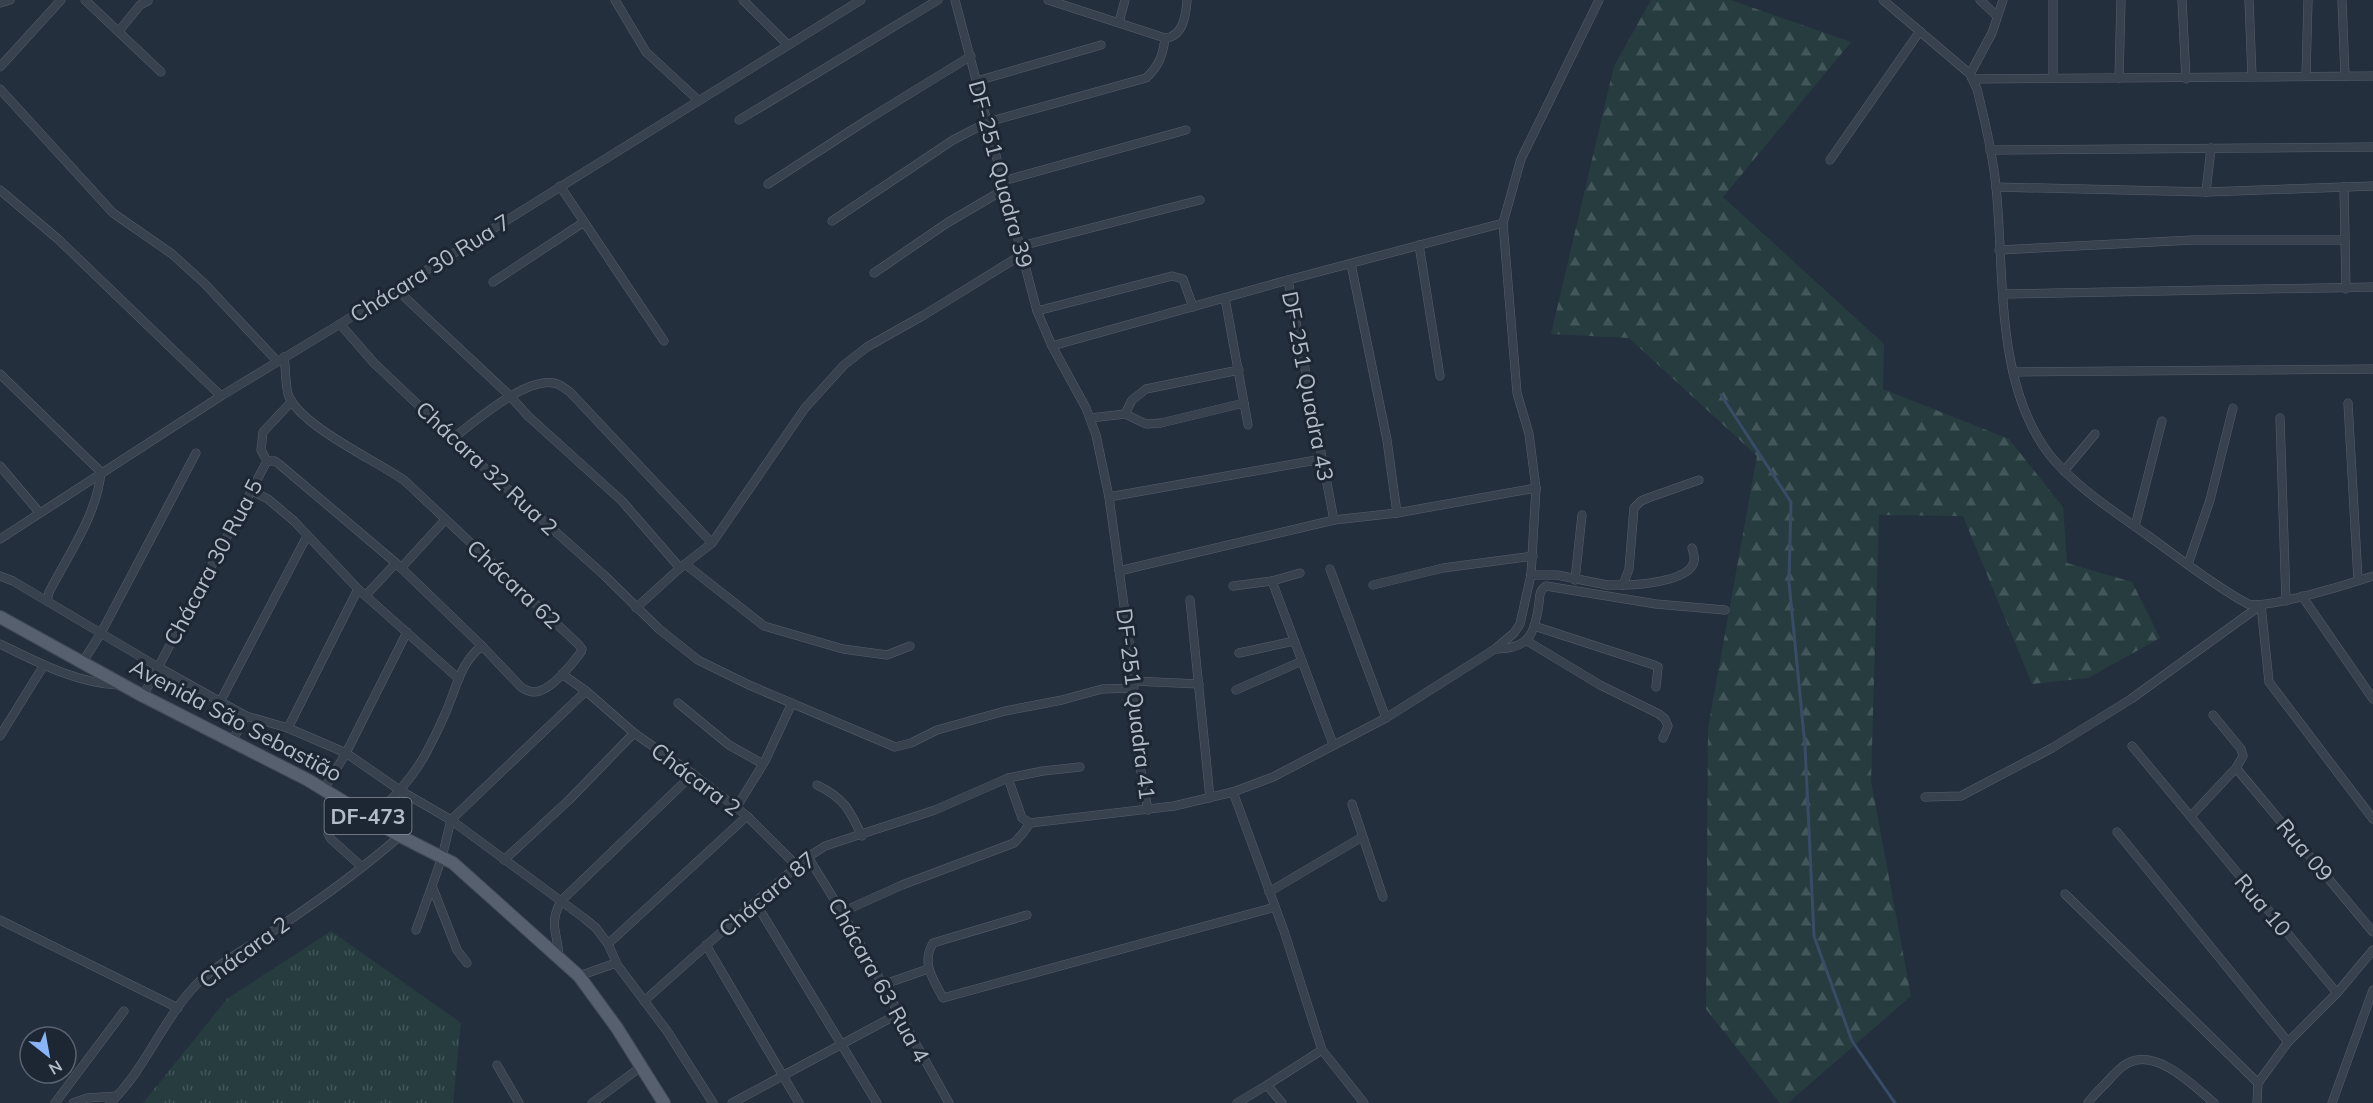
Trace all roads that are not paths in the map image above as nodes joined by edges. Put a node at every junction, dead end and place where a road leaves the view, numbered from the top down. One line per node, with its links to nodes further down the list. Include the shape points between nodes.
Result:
1 (10, 0): 23 (street)
2 (61, 0): 33 (street)
3 (85, 0): 28 (street)
4 (615, 0): 45 (street, via 646,52)
5 (742, 0): 30 (street)
6 (861, 0): 30 (street, Chácara 30 Rua 7)
7 (938, 0): 46 (street)
8 (955, 0): 32 (street, DF-251 Quadra 39)
9 (1048, 0): 24 (street)
10 (1125, 0): 26 (street)
11 (1187, 0): 29 (street, via 1180,29)
12 (1599, 0): 64 (street, via 1521,159)
13 (1883, 0): 27 (street)
14 (1980, 0): 25 (street)
15 (2003, 0): 25 (street)
16 (2053, 0): 40 (street)
17 (2121, 0): 41 (street)
18 (2182, 0): 42 (street)
19 (2249, 0): 35 (street)
20 (2308, 0): 36 (street)
21 (2342, 0): 37 (street)
22 (148, 1): 28 (street, via 140,5)
23 (0, 3)
24 (1065, 3): 26 (street)
25 (1997, 16): 39 (street)
26 (1119, 22): 29 (street)
27 (1920, 31): 39 (street); 52 (street)
28 (119, 32): 34 (street)
29 (1165, 38): 47 (street, via 1160,61 1146,78)
30 (788, 45): 45 (street, Chácara 30 Rua 7)
31 (1101, 45): 43 (street)
32 (971, 56): 43 (street, DF-251 Quadra 39); 53 (street)
33 (0, 67)
34 (161, 72)
35 (2252, 76): 36 (street); 42 (street)
36 (2306, 76): 37 (street)
37 (2345, 76): 38 (street)
38 (2373, 76)
39 (1971, 77): 40 (street); 51 (street)
40 (2053, 78): 41 (street)
41 (2119, 78): 42 (street)
42 (2186, 79)
43 (977, 81): 47 (street, DF-251 Quadra 39)
44 (0, 89): 83 (street, via 113,213 172,254)
45 (698, 100): 55 (street, Chácara 30 Rua 7)
46 (739, 120)
47 (988, 123): 54 (street, DF-251 Quadra 39); 62 (street, via 953,140)
48 (1186, 130): 54 (street)
49 (2373, 147): 50 (street)
50 (2211, 148): 51 (street); 60 (street)
51 (1990, 150): 57 (street)
52 (1830, 160)
53 (768, 184)
54 (1004, 185): 67 (street, DF-251 Quadra 39); 70 (street)
55 (560, 186): 63 (street); 74 (street, Chácara 30 Rua 7)
56 (2373, 186): 58 (street)
57 (1996, 187): 60 (street); 68 (street)
58 (2344, 187): 60 (street); 65 (street)
59 (0, 190): 89 (street, via 58,239)
60 (2206, 192)
61 (1200, 200): 67 (street)
62 (832, 221)
63 (584, 222): 72 (street); 81 (street)
64 (1503, 223): 66 (street, DF-251 Quadra 43); 109 (street, via 1517,393 1529,434)
65 (2344, 240): 68 (street, via 2193,240); 75 (street)
66 (1419, 245): 69 (street, DF-251 Quadra 43); 88 (street)
67 (1022, 250): 79 (street, DF-251 Quadra 39); 120 (street, via 924,315 867,346 844,365 805,408)
68 (1999, 250): 76 (street)
69 (1351, 264): 71 (street, DF-251 Quadra 43); 113 (street, via 1387,440)
70 (874, 273)
71 (1288, 280): 77 (street); 103 (street, DF-251 Quadra 43)
72 (493, 282)
73 (2373, 288): 75 (street)
74 (396, 289): 80 (street, Chácara 30 Rua 7); 90 (street)
75 (2346, 289): 76 (street)
76 (2003, 294): 86 (street)
77 (1226, 298): 78 (street); 85 (street)
78 (1193, 306): 79 (street, via 1183,279 1172,276); 82 (street)
79 (1037, 311): 82 (street, DF-251 Quadra 39)
80 (340, 324): 83 (street, Chácara 30 Rua 7); 101 (street, Chácara 32 Rua 2, via 374,363)
81 (664, 341)
82 (1052, 346): 96 (street, DF-251 Quadra 41)
83 (280, 359): 89 (street, Chácara 30 Rua 7); 91 (street)
84 (2373, 369): 86 (street)
85 (1239, 370): 92 (street); 95 (street, via 1146,389 1132,400)
86 (2013, 372): 106 (street, via 2033,428)
87 (0, 374): 107 (street)
88 (1440, 376)
89 (221, 396): 107 (street, Chácara 30 Rua 7)
90 (510, 396): 101 (street); 120 (street, via 540,383 555,383 570,392); 125 (street, via 622,501)
91 (292, 401): 104 (street, via 263,432 261,450); 115 (street, Chácara 62, via 307,419 405,481)
92 (1244, 403): 95 (street, via 1161,423 1146,424); 99 (street)
93 (2348, 403): 134 (street)
94 (2233, 408): 123 (street, via 2210,500)
95 (1125, 414): 96 (street)
96 (1090, 418): 111 (street, DF-251 Quadra 41)
97 (2280, 418): 143 (street)
98 (2162, 421): 117 (street)
99 (1248, 425)
100 (2095, 434): 106 (street)
101 (453, 438): 145 (street, Chácara 32 Rua 2)
102 (196, 453): 150 (street)
103 (1322, 459): 111 (street); 116 (street, DF-251 Quadra 43)
104 (267, 461): 110 (street, Chácara 30 Rua 5); 124 (street, via 275,460)
105 (0, 466): 112 (street)
106 (2064, 471): 117 (street)
107 (101, 472): 112 (street, Chácara 30 Rua 7); 142 (street, via 93,507)
108 (1699, 480): 136 (street, via 1641,501 1634,508 1629,569)
109 (1536, 488): 113 (street); 122 (street)
110 (252, 491): 118 (street, via 282,509); 162 (street, Chácara 30 Rua 5)
111 (1109, 497): 127 (street, DF-251 Quadra 41)
112 (39, 512): 119 (street, Chácara 30 Rua 7)
113 (1397, 513): 116 (street)
114 (1582, 514): 133 (street)
115 (445, 520): 124 (street); 164 (street, Chácara 62, via 582,649)
116 (1334, 520): 127 (street)
117 (2135, 526): 123 (street)
118 (306, 536): 138 (street); 174 (street)
119 (0, 539)
120 (712, 543): 125 (street)
121 (1692, 548): 136 (street, via 1695,559 1684,574 1640,585)
122 (1533, 555): 129 (street); 135 (street, via 1443,568)
123 (2188, 564): 144 (street, via 2243,601)
124 (398, 566): 139 (street); 154 (street)
125 (683, 566): 145 (street); 155 (street, via 764,626 843,649 887,655)
126 (1330, 569): 179 (street)
127 (1119, 571): 168 (street, DF-251 Quadra 41)
128 (1300, 573): 132 (street)
129 (1531, 575): 133 (street); 156 (street, via 1520,624)
130 (0, 576): 142 (street)
131 (2372, 579): 134 (street)
132 (1272, 580): 137 (street); 151 (street)
133 (1575, 580): 136 (street)
134 (2358, 580): 140 (street)
135 (1373, 585)
136 (1623, 585)
137 (1233, 586)
138 (358, 589): 139 (street); 180 (street)
139 (366, 595): 149 (street)
140 (2302, 596): 143 (street); 173 (street)
141 (1190, 600): 166 (street)
142 (47, 601): 150 (street)
143 (2286, 601): 144 (street)
144 (2262, 606): 197 (street, via 2131,699 2052,748 1961,796); 206 (street, via 2269,682)
145 (636, 608): 176 (street, Chácara 32 Rua 2, via 698,660)
146 (1725, 610): 148 (street, via 1645,603 1546,586 1540,593)
147 (1, 618): 158 (main road, Avenida São Sebastião / DF-473)
148 (1534, 626): 152 (street); 169 (street, via 1658,667)
149 (407, 632): 165 (street); 187 (street)
150 (101, 633): 160 (street); 162 (street)
151 (1294, 641): 157 (street); 159 (street)
152 (1527, 641): 156 (street, via 1516,647); 183 (street, via 1600,685 1659,714 1668,726)
153 (0, 644): 161 (street)
154 (482, 646): 164 (street, via 528,691 539,692); 165 (street, via 465,664)
155 (910, 646)
156 (1495, 649): 179 (street)
157 (1239, 653)
158 (67, 654): 160 (main road, Avenida São Sebastião / DF-473); 163 (street)
159 (1302, 661): 170 (street); 185 (street)
160 (82, 663): 167 (main road, Avenida São Sebastião / DF-473)
161 (44, 665): 163 (street); 182 (street)
162 (158, 667): 172 (street, Chácara 30 Rua 5); 174 (street)
163 (57, 670): 167 (street, via 94,683)
164 (562, 674): 171 (street, Chácara 2)
165 (459, 679): 195 (street, via 423,758)
166 (1199, 684): 168 (street, Chácara 32 Rua 2); 198 (street)
167 (123, 685): 172 (main road, Avenida São Sebastião / DF-473)
168 (1134, 685): 176 (street, Chácara 32 Rua 2, via 1005,711 937,730 896,747); 202 (street, DF-251 Quadra 41)
169 (1656, 687)
170 (1236, 690)
171 (586, 691): 181 (street, Chácara 2); 207 (street)
172 (143, 696): 184 (main road, Avenida São Sebastião / DF-473)
173 (2373, 699)
174 (220, 702): 178 (street)
175 (678, 703): 188 (street, via 729,745)
176 (792, 703): 188 (street)
177 (2213, 715): 190 (street, via 2241,748 2243,756)
178 (246, 716): 180 (street); 184 (street)
179 (1386, 718): 185 (street, DF-251 Quadra 41)
180 (288, 728): 187 (street)
181 (634, 733): 191 (street, Chácara 2); 215 (street)
182 (0, 736)
183 (1663, 738)
184 (231, 741): 194 (main road, Avenida São Sebastião / DF-473)
185 (1333, 744): 196 (street, DF-251 Quadra 41, via 1298,765)
186 (2132, 746): 204 (street, Rua 10)
187 (346, 753): 194 (street); 195 (street)
188 (763, 764): 201 (street)
189 (1080, 767): 192 (street, Chácara 87)
190 (2236, 768): 204 (street); 229 (street, Rua 09)
191 (693, 774): 201 (street, Chácara 2); 222 (street)
192 (1008, 778): 208 (street, via 1022,818); 211 (street, Chácara 87)
193 (817, 785): 211 (street, via 848,807)
194 (324, 789): 199 (main road, Avenida São Sebastião / DF-473)
195 (401, 790): 205 (street); 207 (street)
196 (1233, 792): 198 (street, DF-251 Quadra 41); 219 (street)
197 (1925, 797)
198 (1210, 798): 202 (street, DF-251 Quadra 41)
199 (340, 799): 205 (main road, Avenida São Sebastião / DF-473); 217 (street, via 328,834)
200 (1352, 804): 212 (street)
201 (736, 808): 203 (street, Chácara 2)
202 (1148, 810): 208 (street)
203 (747, 816): 216 (street, Chácara 2); 230 (street)
204 (2191, 816): 240 (street, Rua 10)
205 (372, 819): 210 (main road, Avenida São Sebastião / DF-473)
206 (2373, 819)
207 (451, 820): 213 (street); 215 (street)
208 (1030, 823): 225 (street, via 1014,843)
209 (2117, 832): 245 (street)
210 (400, 836): 213 (main road, Avenida São Sebastião / DF-473); 217 (street, Chácara 2)
211 (862, 836): 214 (street, Chácara 87, via 825,846)
212 (1362, 837): 219 (street); 221 (street)
213 (442, 857): 218 (street); 233 (main road, Avenida São Sebastião / DF-473)
214 (808, 857): 216 (street, Chácara 87); 225 (street, Chácara 63 Rua 4)
215 (504, 860): 222 (street)
216 (797, 866): 223 (street, Chácara 87)
217 (362, 867): 242 (street, Chácara 2, via 281,926 222,962)
218 (432, 886): 228 (street); 234 (street, via 457,950)
219 (1269, 892): 224 (street)
220 (2065, 894): 251 (street)
221 (1383, 897)
222 (561, 902): 230 (street, via 596,928); 233 (street, via 553,923)
223 (755, 902): 231 (street, Chácara 87); 246 (street)
224 (1275, 907): 236 (street, via 943,998); 247 (street)
225 (842, 912): 238 (street, Chácara 63 Rua 4)
226 (1028, 915): 236 (street, via 933,943 927,953)
227 (0, 920): 242 (street)
228 (416, 930)
229 (2373, 932)
230 (608, 944): 235 (street)
231 (706, 945): 241 (street, Chácara 87); 250 (street)
232 (2373, 950): 240 (street)
233 (559, 957): 237 (main road, Avenida São Sebastião / DF-473)
234 (467, 963)
235 (616, 963): 237 (street); 241 (street)
236 (928, 969): 238 (street)
237 (579, 976): 249 (main road, Avenida São Sebastião / DF-473)
238 (882, 985): 244 (street, Chácara 63 Rua 4)
239 (2373, 990): 271 (street)
240 (2337, 993): 245 (street)
241 (644, 1001): 260 (street)
242 (178, 1008): 253 (street, Chácara 2)
243 (124, 1011): 254 (street)
244 (898, 1014): 246 (street); 264 (street, Chácara 63 Rua 4)
245 (2288, 1042): 251 (street)
246 (843, 1045): 250 (street); 263 (street)
247 (1322, 1050): 252 (street); 267 (street)
248 (497, 1065): 257 (street)
249 (642, 1066): 258 (street); 259 (main road, Avenida São Sebastião / DF-473)
250 (785, 1076): 261 (street); 262 (street)
251 (2258, 1083): 270 (street)
252 (1267, 1085): 265 (street); 266 (street)
253 (117, 1096): 255 (street); 256 (street, Chácara 2)
254 (55, 1103)
255 (72, 1103)
256 (110, 1103)
257 (519, 1103)
258 (592, 1103)
259 (664, 1103)
260 (713, 1103)
261 (732, 1103)
262 (799, 1103)
263 (877, 1103)
264 (949, 1103)
265 (1237, 1103)
266 (1282, 1103)
267 (1364, 1103)
268 (2088, 1103): 269 (street, via 2114,1074 2141,1059 2181,1075)
269 (2214, 1103)
270 (2256, 1103)
271 (2332, 1103)

